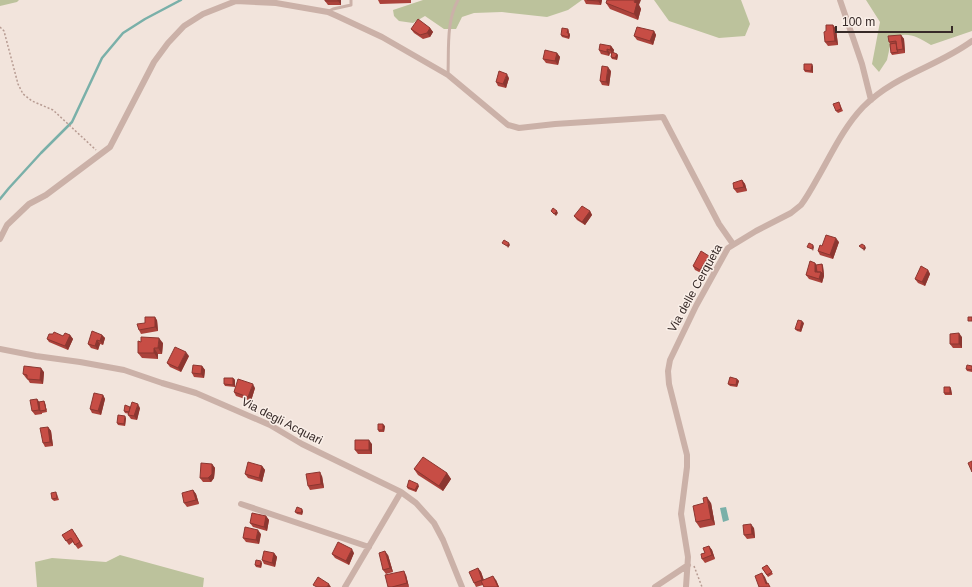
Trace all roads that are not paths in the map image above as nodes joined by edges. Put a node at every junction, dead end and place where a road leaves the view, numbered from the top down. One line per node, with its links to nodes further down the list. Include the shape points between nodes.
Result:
1 (351, 0): 4 (lane, via 351,5)
2 (458, 0): 6 (lane, via 451,20)
3 (840, 0): 7 (street, via 861,60)
4 (328, 12): 6 (street, via 382,37); 8 (street, via 276,3 236,1 203,14 184,26 158,57 110,147 46,195 29,204 8,225)
5 (972, 41): 7 (street, Via delle Cerqueta, via 898,80)
6 (448, 76): 9 (street, via 508,125 519,128 663,116 718,224)
7 (871, 100): 9 (street, Via delle Cerqueta, via 847,128 801,205)
8 (0, 239)
9 (733, 244): 14 (street, Via delle Cerqueta, via 724,253 696,306 668,368 670,389 687,455 681,514)
10 (0, 349): 11 (street, Via degli Acquari, via 124,370 196,393 270,425 298,442)
11 (401, 492): 13 (street); 16 (street, Via degli Acquari, via 416,503 434,523)
12 (241, 504): 13 (street)
13 (369, 547): 15 (street)
14 (688, 565): 17 (street); 18 (street, Via delle Cerqueta)
15 (345, 587)
16 (462, 587)
17 (655, 587)
18 (686, 587)

